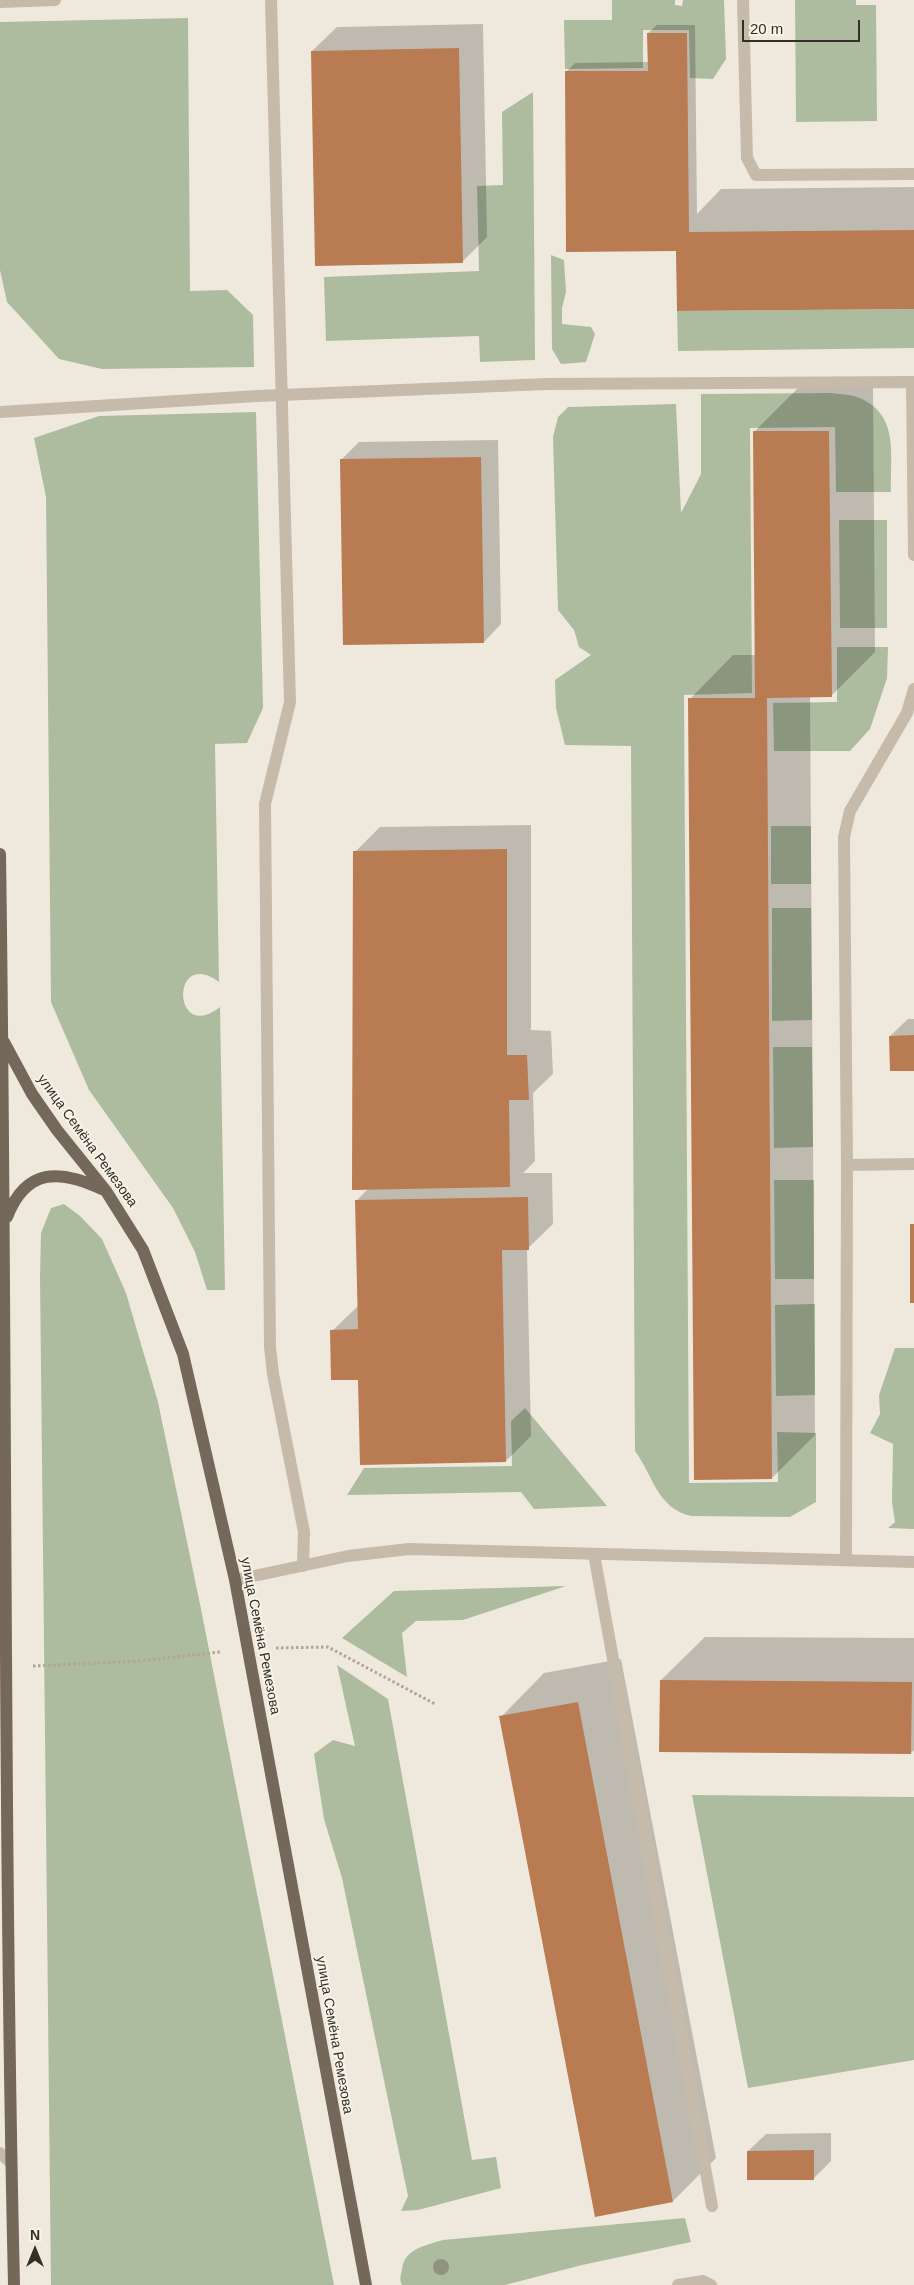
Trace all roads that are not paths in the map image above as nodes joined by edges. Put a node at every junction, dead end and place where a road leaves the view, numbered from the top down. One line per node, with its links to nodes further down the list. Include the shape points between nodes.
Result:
1 (54, 0): 4 (street)
2 (271, 0): 7 (street)
3 (743, 0): 5 (street, via 746,158 756,175)
4 (0, 2)
5 (914, 174)
6 (913, 382): 7 (street, via 546,384); 9 (street)
7 (282, 395): 8 (street); 22 (street, via 290,702 265,804 270,1312 273,1374 304,1532)
8 (0, 412)
9 (914, 555)
10 (914, 689): 14 (street, via 907,713 850,811 844,837)
11 (0, 854): 12 (main road, улица Семёна Ремезова)
12 (3, 1040): 15 (main road, улица Семёна Ремезова, via 32,1094); 16 (main road, улица Семёна Ремезова)
13 (914, 1164): 14 (street)
14 (847, 1165): 20 (street)
15 (106, 1191): 16 (main road, via 64,1175 44,1176 19,1192); 23 (main road, улица Семёна Ремезова, via 143,1250 183,1354)
16 (2, 1223): 17 (main road, улица Семёна Ремезова)
17 (3, 1445): 18 (main road, улица Семёна Ремезова)
18 (3, 1479): 24 (main road, улица Семёна Ремезова)
19 (594, 1554): 20 (street); 22 (street, via 408,1549 348,1556); 27 (street)
20 (846, 1560): 21 (street)
21 (914, 1562)
22 (303, 1566): 23 (street)
23 (235, 1580): 29 (main road, улица Семёна Ремезова)
24 (2, 1703): 26 (main road, улица Семёна Ремезова)
25 (0, 2153): 26 (street)
26 (11, 2163): 28 (main road, улица Семёна Ремезова)
27 (712, 2206)
28 (14, 2285)
29 (366, 2285)
30 (678, 2285): 31 (street, via 704,2281)
31 (711, 2285)

